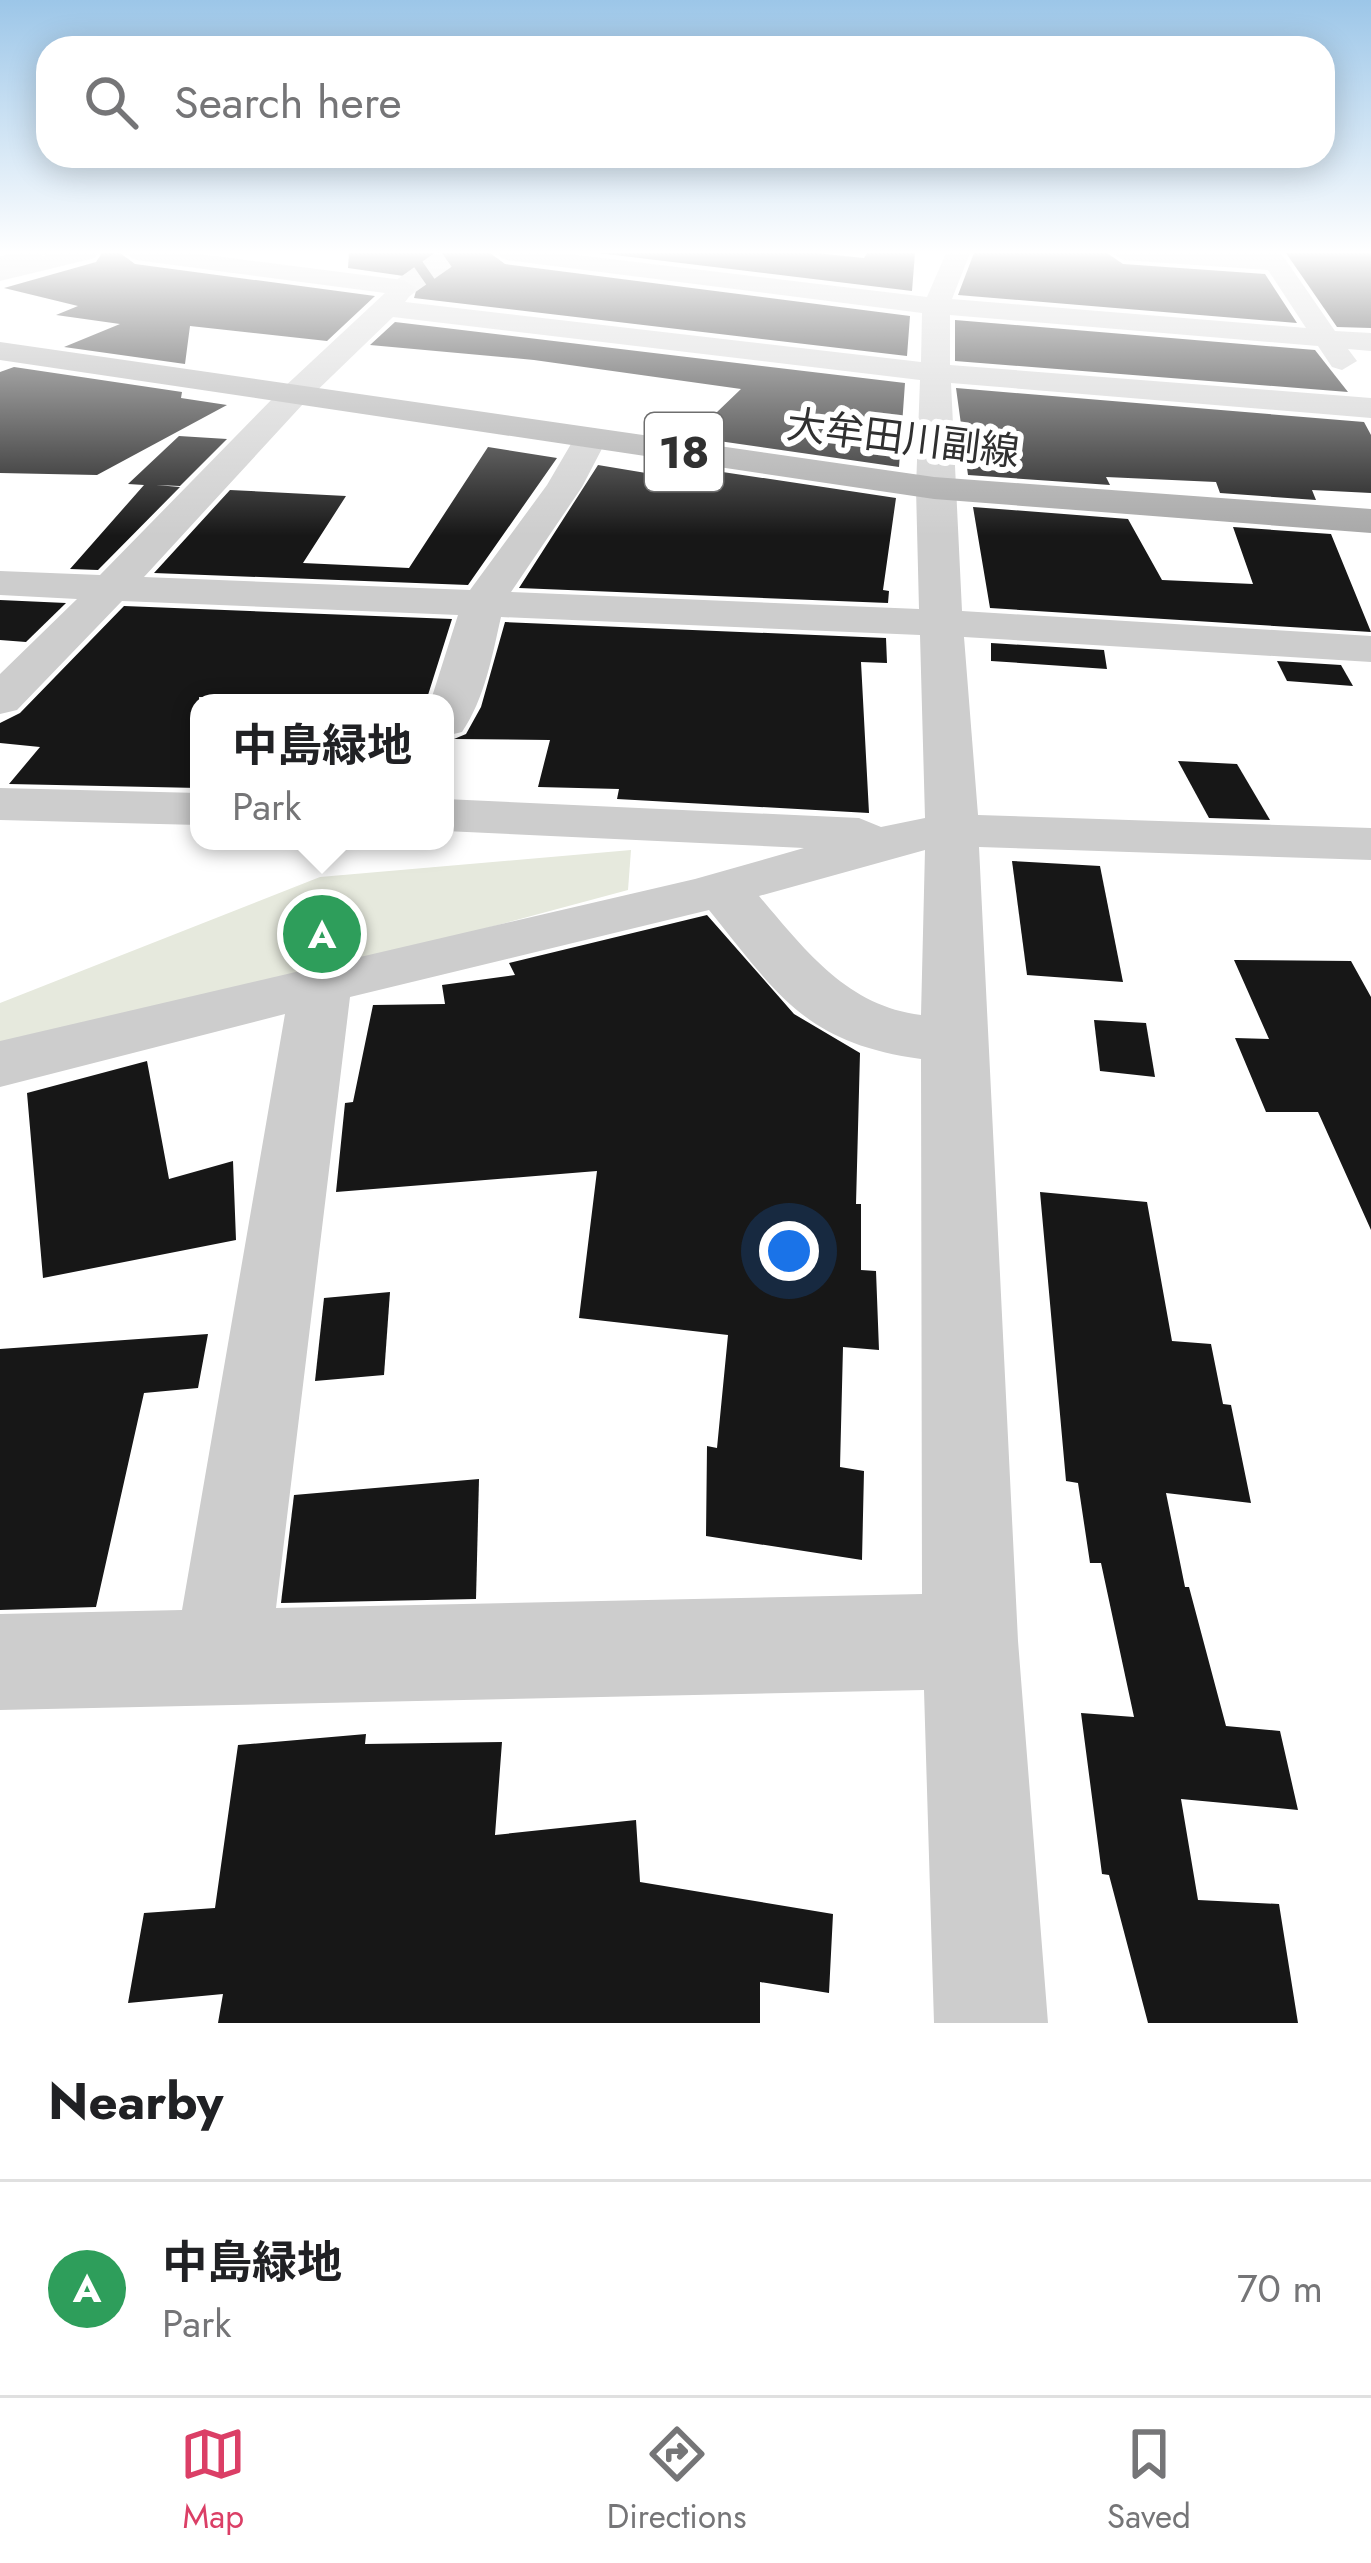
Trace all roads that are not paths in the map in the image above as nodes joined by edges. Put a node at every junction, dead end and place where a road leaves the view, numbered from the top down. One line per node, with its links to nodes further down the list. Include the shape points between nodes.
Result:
1 (78, 347): 7 (main road, 大牟田川副線 / 18)
2 (345, 347): 7 (street)
3 (941, 347): 10 (street)
4 (1109, 347): 8 (street)
5 (1330, 347): 8 (street)
6 (0, 350): 7 (main road, 大牟田川副線 / 18)
7 (303, 386): 9 (main road, 大牟田川副線 / 18); 10 (main road, 大牟田川副線 / 18); 14 (street)
8 (1371, 405)
9 (590, 439): 10 (main road, 大牟田川副線 / 18); 15 (street)
10 (934, 480): 11 (main road, 大牟田川副線 / 18); 12 (main road, 大牟田川副線 / 18); 16 (street)
11 (1371, 501)
12 (1371, 520)
13 (0, 583): 14 (street)
14 (114, 589): 15 (street); 18 (street)
15 (483, 602): 16 (street); 19 (street)
16 (938, 624): 17 (street); 23 (street)
17 (1371, 649)
18 (0, 700)
19 (454, 703)
20 (0, 804): 21 (street)
21 (190, 809)
22 (454, 815): 23 (street)
23 (930, 833): 24 (street); 25 (street); 27 (street)
24 (1371, 844)
25 (723, 890): 26 (street); 27 (street, via 829,1008 877,1028)
26 (314, 985): 28 (street); 30 (street, via 319,998)
27 (952, 1041): 29 (street)
28 (0, 1064)
29 (970, 1641): 30 (street); 32 (street)
30 (222, 1660): 31 (street)
31 (0, 1662)
32 (991, 2023)

